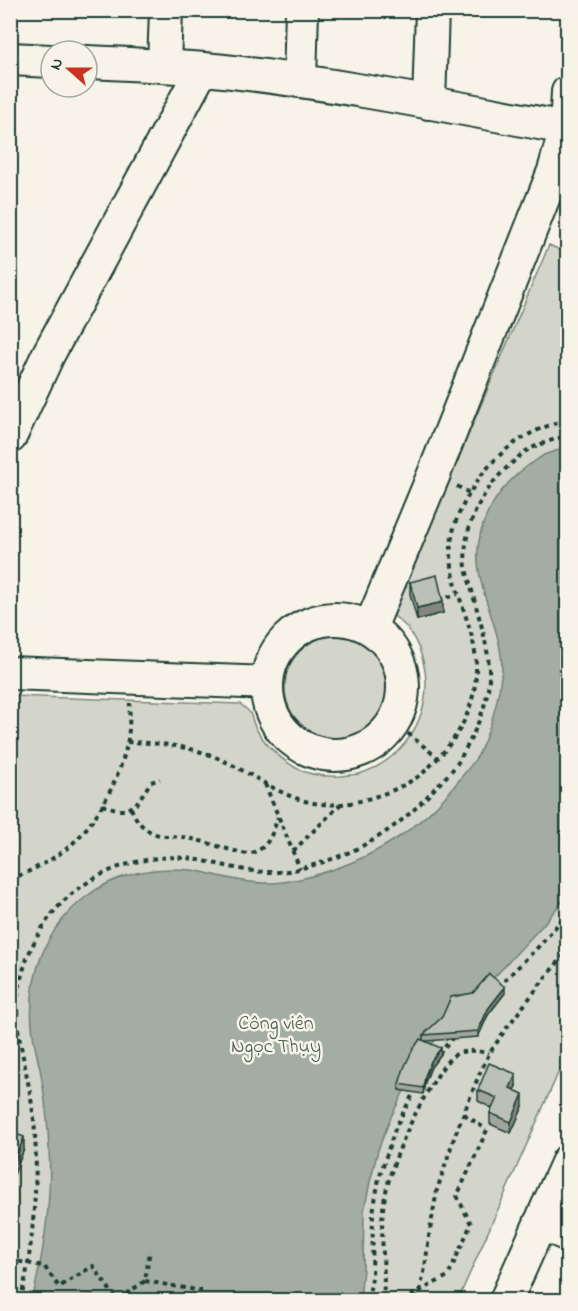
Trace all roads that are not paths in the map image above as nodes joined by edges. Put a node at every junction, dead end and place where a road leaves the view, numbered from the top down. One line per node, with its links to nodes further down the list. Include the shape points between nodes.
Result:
1 (166, 10): 7 (street)
2 (302, 10): 9 (street)
3 (432, 10): 11 (street)
4 (10, 59): 5 (street)
5 (39, 60)
6 (99, 63): 7 (street)
7 (164, 66): 8 (street)
8 (202, 69): 9 (street); 13 (street, via 48,355)
9 (300, 81): 11 (street)
10 (567, 92): 12 (street)
11 (429, 103): 12 (street)
12 (566, 128): 14 (street, via 550,181)
13 (10, 436)
14 (370, 628): 16 (street, via 345,619 323,620 302,627 284,642 272,661); 16 (street, via 398,657 402,701 394,722 380,740 360,752 338,756 315,753 295,743 279,727 269,706)
15 (10, 673): 16 (street)
16 (267, 683)
17 (567, 1161): 18 (street)
18 (554, 1229): 19 (street)
19 (507, 1300)

